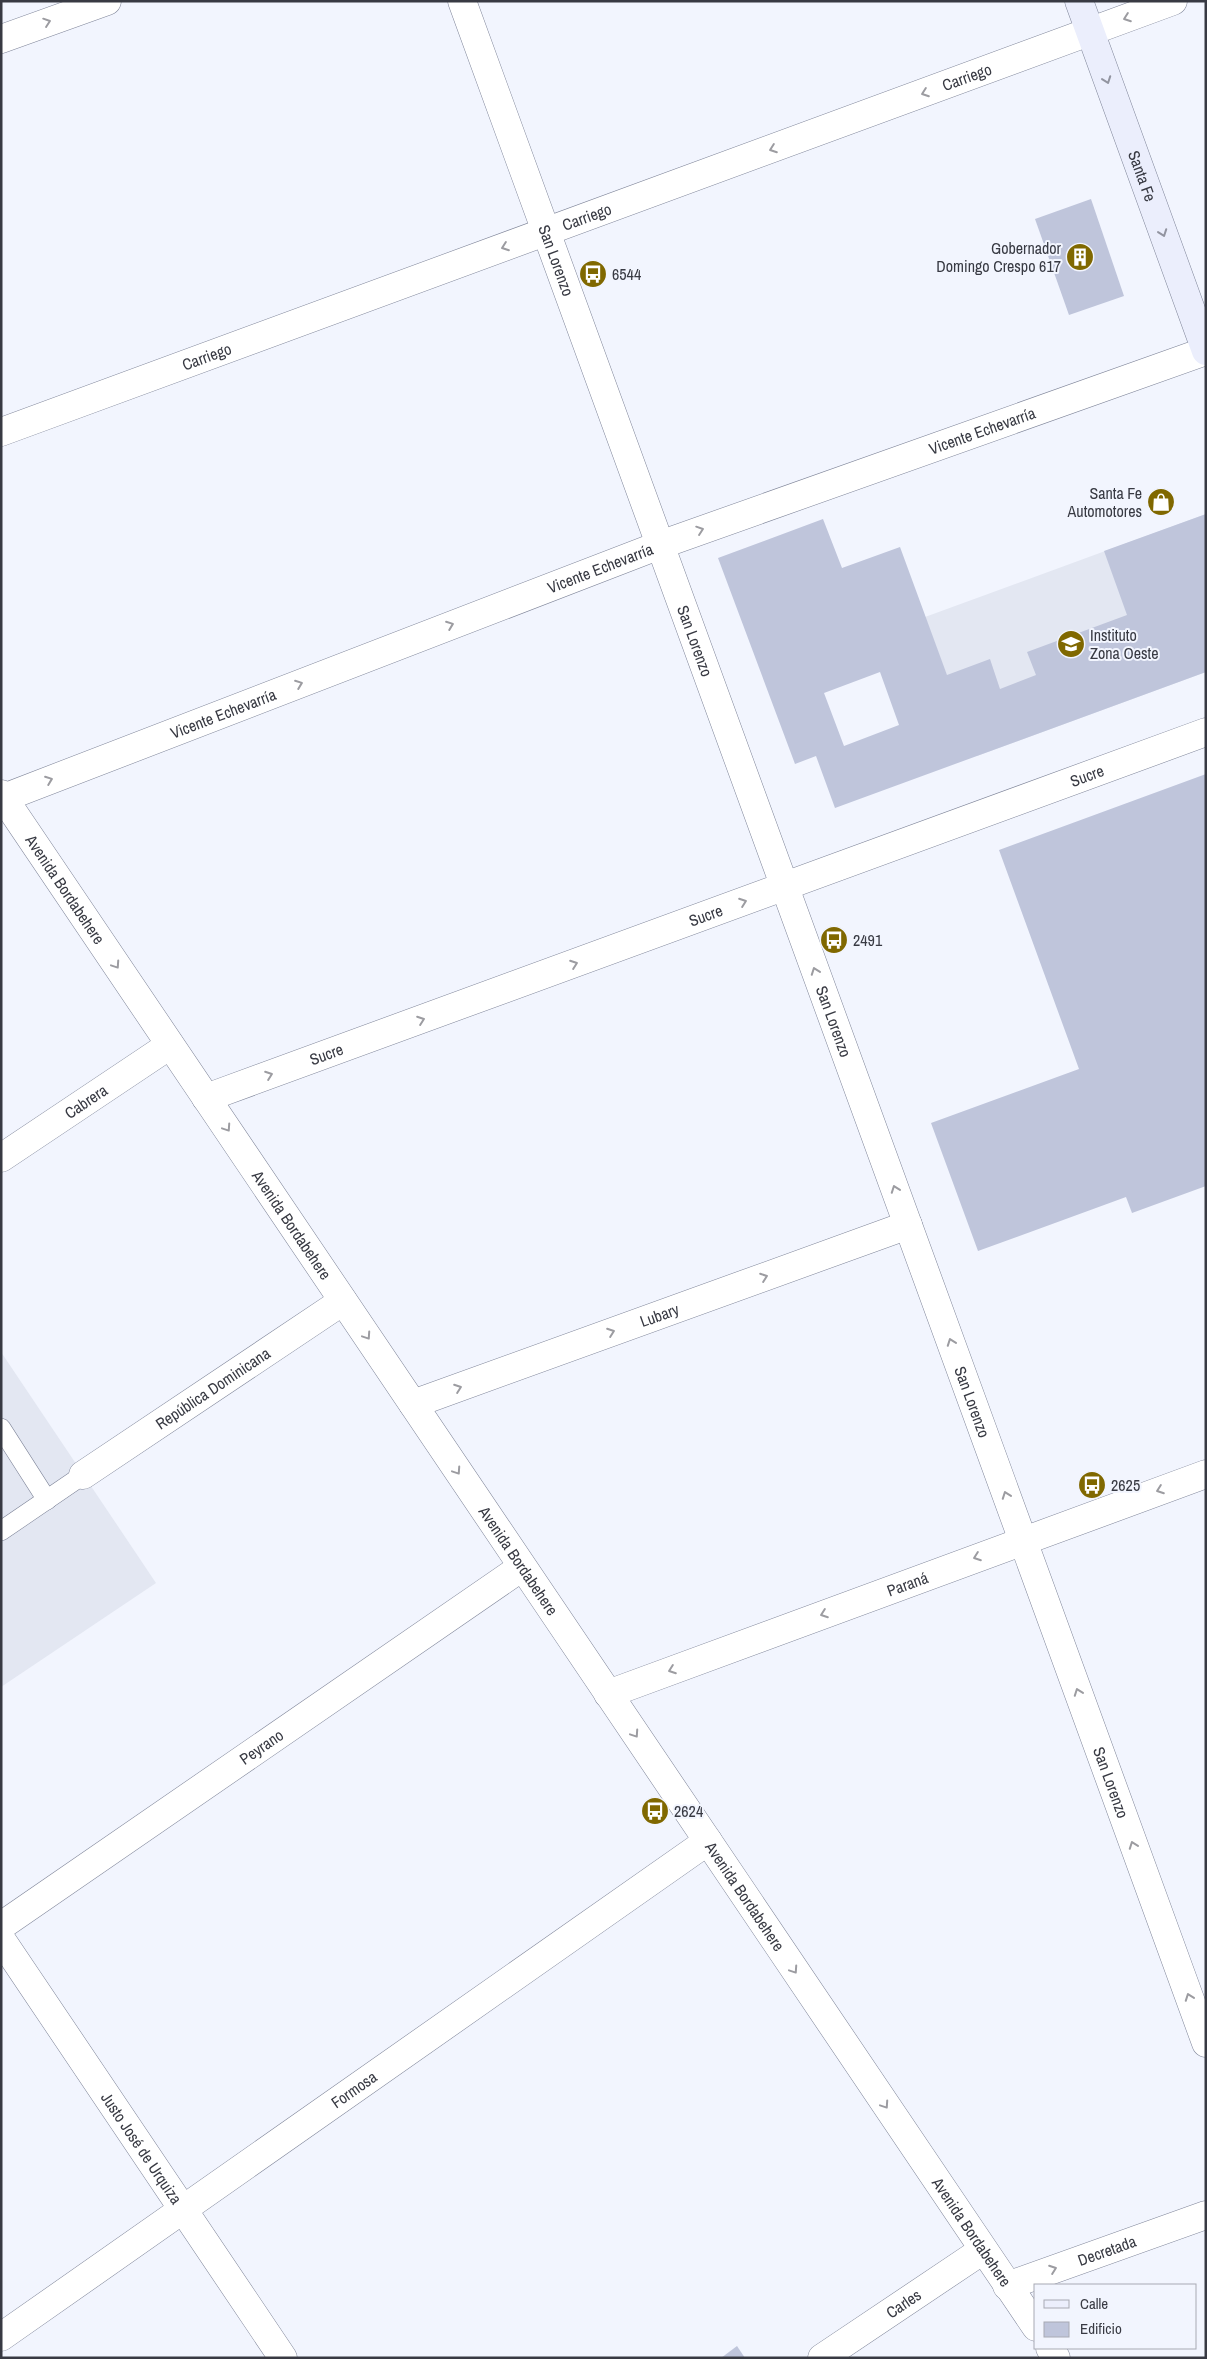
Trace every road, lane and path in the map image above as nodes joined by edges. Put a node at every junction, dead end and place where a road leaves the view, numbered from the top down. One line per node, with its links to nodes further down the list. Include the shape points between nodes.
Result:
1 (107, 1): 6 (street, one-way to 1)
2 (462, 1): 7 (street, San Lorenzo)
3 (1079, 1): 5 (main road, Santa Fe)
4 (1173, 1): 5 (street, Carriego, one-way to 5)
5 (1090, 32): 7 (street, Carriego, one-way to 7); 8 (main road, Santa Fe, one-way to 8)
6 (1, 39)
7 (546, 232): 9 (street, Carriego, one-way to 9); 10 (street, San Lorenzo)
8 (1206, 351): 10 (street, Vicente Echevarría, one-way to 8)
9 (1, 432)
10 (660, 545): 12 (street, Vicente Echevarría, one-way to 10); 13 (street, San Lorenzo)
11 (1206, 732): 13 (street, Sucre)
12 (2, 797): 14 (street, Avenida Bordabehere, one-way to 14)
13 (784, 887): 15 (street, Sucre, one-way to 13); 17 (street, San Lorenzo, one-way to 13)
14 (170, 1045): 15 (street, Avenida Bordabehere); 16 (street, Cabrera)
15 (206, 1098): 18 (street, Avenida Bordabehere, one-way to 18)
16 (1, 1158)
17 (908, 1225): 19 (street, Lubary, one-way to 17); 25 (street, San Lorenzo, one-way to 17)
18 (343, 1301): 19 (street, Avenida Bordabehere, one-way to 19); 21 (street, República Dominicana)
19 (412, 1404): 26 (street, Avenida Bordabehere, one-way to 26)
20 (1, 1428): 23 (lane)
21 (83, 1474): 23 (lane)
22 (1206, 1474): 25 (street, Paraná, one-way to 25)
23 (47, 1500): 24 (lane)
24 (1, 1530)
25 (1023, 1541): 27 (street, Paraná, one-way to 27); 31 (street, San Lorenzo, one-way to 25)
26 (522, 1567): 27 (street, Avenida Bordabehere); 29 (street, Peyrano)
27 (608, 1694): 28 (street, Avenida Bordabehere, one-way to 28)
28 (708, 1841): 32 (street, Formosa); 34 (street, Avenida Bordabehere, one-way to 34)
29 (1, 1926)
30 (1, 1939): 32 (street, Justo José de Urquiza)
31 (1206, 2043)
32 (183, 2210): 37 (street, Formosa); 38 (street, Justo José de Urquiza)
33 (1206, 2215): 35 (street, Decretada, one-way to 33)
34 (983, 2250): 35 (street, Avenida Bordabehere); 39 (street, Carles)
35 (1008, 2286): 36 (street, Avenida Bordabehere)
36 (1034, 2324)
37 (1, 2337)
38 (283, 2358)
39 (822, 2358)

